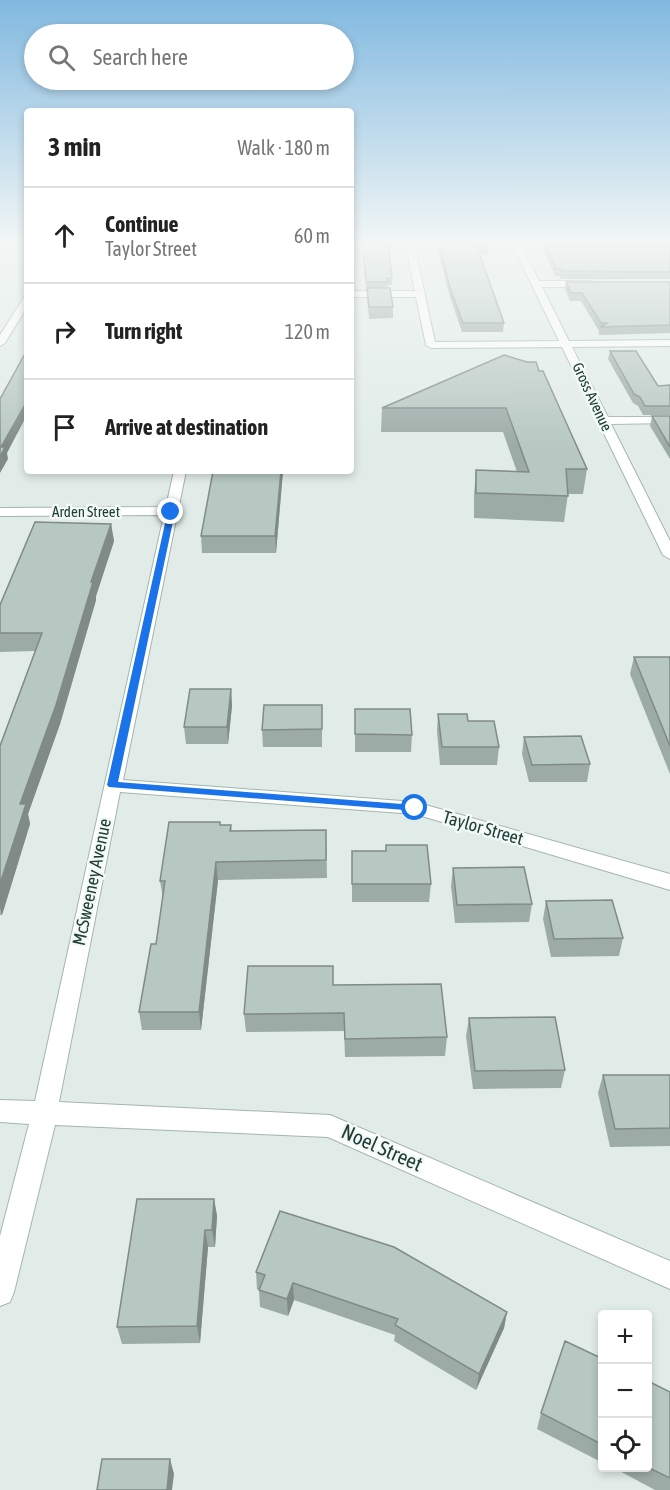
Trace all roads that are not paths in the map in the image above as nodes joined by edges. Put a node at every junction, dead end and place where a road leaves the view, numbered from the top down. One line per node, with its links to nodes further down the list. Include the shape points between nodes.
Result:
1 (21, 310): 4 (street)
2 (423, 310): 5 (street, via 431,345)
3 (549, 310): 5 (street, Gross Avenue)
4 (0, 343)
5 (567, 344): 6 (street); 8 (street, Gross Avenue)
6 (670, 344)
7 (670, 420): 8 (street)
8 (603, 421): 12 (street, Gross Avenue)
9 (179, 474): 11 (street, McSweeney Avenue)
10 (0, 512): 11 (street, Arden Street)
11 (171, 512): 14 (street, McSweeney Avenue)
12 (663, 527): 13 (street, Gross Avenue)
13 (670, 555)
14 (112, 785): 15 (street, Taylor Street, via 415,808); 17 (street, McSweeney Avenue)
15 (670, 882)
16 (0, 1111): 17 (street, Noel Street)
17 (45, 1112): 18 (street, Noel Street, via 330,1126); 19 (street, McSweeney Avenue)
18 (670, 1275)
19 (0, 1292)

